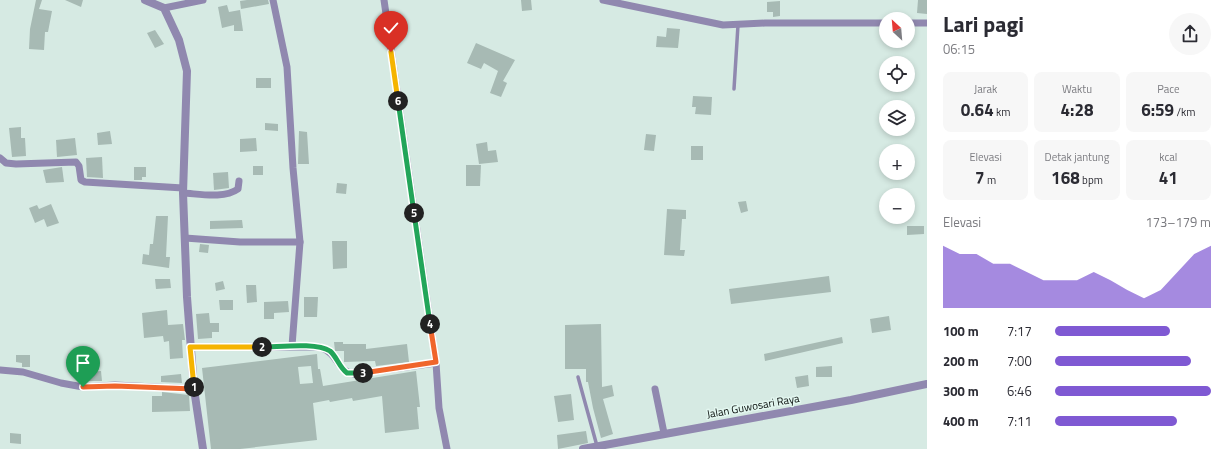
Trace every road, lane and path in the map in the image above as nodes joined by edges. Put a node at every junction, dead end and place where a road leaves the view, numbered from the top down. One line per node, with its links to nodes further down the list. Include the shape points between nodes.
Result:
1 (145, 0): 6 (street)
2 (203, 0): 6 (street)
3 (273, 0): 16 (street, via 287,67)
4 (384, 0): 19 (street)
5 (603, 0): 10 (street, via 718,24)
6 (164, 8): 14 (street, via 174,25 186,71)
7 (879, 23): 10 (street, via 779,22)
8 (915, 23): 9 (street)
9 (927, 23)
10 (738, 25): 11 (lane)
11 (734, 89)
12 (0, 158): 14 (street, via 6,163 16,164 76,162 82,180 86,182)
13 (239, 181): 14 (street, via 238,189 233,193 207,195)
14 (183, 191): 15 (street)
15 (185, 238): 16 (street, via 240,242); 18 (street)
16 (300, 242): 17 (street)
17 (292, 346): 18 (street); 19 (street, via 320,347 327,350 332,353 343,370 354,374)
18 (190, 347): 24 (street)
19 (436, 362): 28 (street, via 439,408)
20 (0, 370): 24 (street, via 23,372 83,387)
21 (578, 377): 26 (lane)
22 (927, 384): 25 (street, Jalan Guwosari Raya)
23 (655, 388): 25 (street)
24 (194, 389): 27 (street)
25 (664, 433): 26 (street, Jalan Guwosari Raya)
26 (597, 446): 29 (street, Jalan Guwosari Raya)
27 (203, 449)
28 (447, 449)
29 (583, 449)

